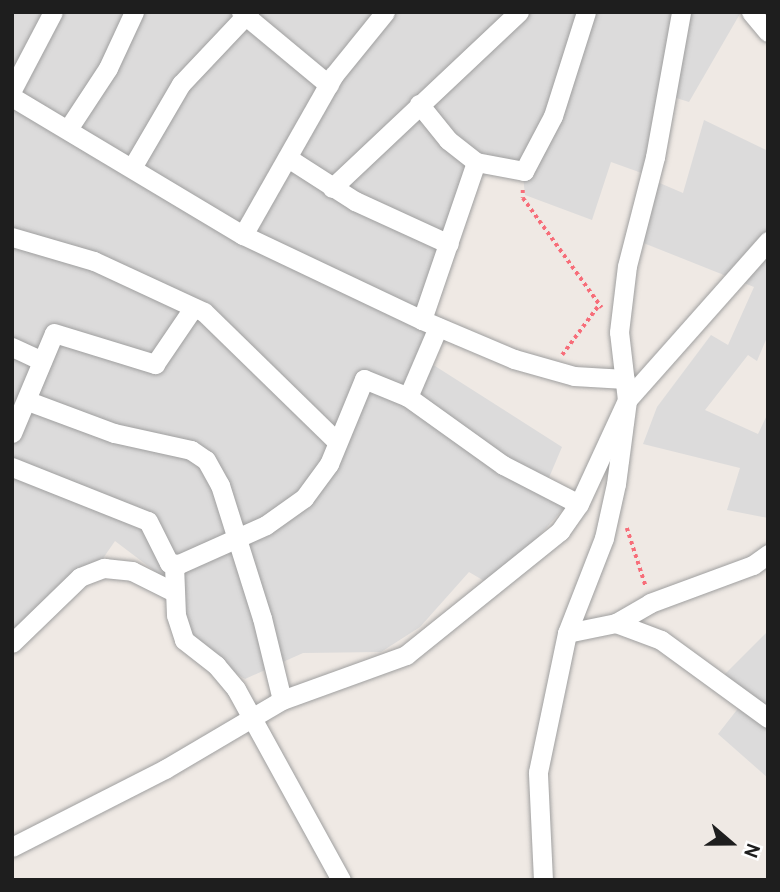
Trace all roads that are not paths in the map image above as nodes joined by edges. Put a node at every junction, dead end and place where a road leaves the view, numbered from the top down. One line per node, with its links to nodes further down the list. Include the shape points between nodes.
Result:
1 (53, 12): 11 (street)
2 (134, 12): 14 (street, via 108,68)
3 (385, 12): 10 (street)
4 (586, 12): 16 (street, via 553,116 524,171)
5 (681, 12): 27 (street, via 655,158 627,266 619,332)
6 (751, 12): 9 (street)
7 (517, 13): 13 (street)
8 (244, 14): 10 (street); 17 (street, via 181,83)
9 (768, 32)
10 (329, 85): 15 (street)
11 (12, 90)
12 (12, 97): 14 (street)
13 (419, 104): 16 (street, via 448,140); 18 (street)
14 (68, 129): 17 (street)
15 (288, 158): 18 (street); 19 (street)
16 (476, 162): 22 (street)
17 (133, 166): 19 (street)
18 (332, 188): 22 (street)
19 (243, 235): 24 (street)
20 (12, 237): 23 (street, via 94,261)
21 (768, 241): 29 (street)
22 (449, 244): 24 (street)
23 (193, 308): 26 (street, via 158,363 55,332); 32 (street, via 210,317)
24 (430, 324): 27 (street, via 548,369 574,376); 28 (street)
25 (12, 347): 26 (street)
26 (42, 361): 30 (street)
27 (625, 379): 29 (street)
28 (408, 397): 32 (street, via 364,379); 34 (street, via 503,466)
29 (627, 400): 34 (street); 40 (street, via 604,538)
30 (28, 401): 31 (street); 35 (street, via 114,433 202,455 220,485)
31 (12, 433)
32 (337, 442): 35 (street, via 329,464 304,498)
33 (12, 467): 37 (street, via 148,521)
34 (579, 504): 42 (street, via 560,531 406,655)
35 (235, 541): 37 (street); 42 (street, via 262,618)
36 (768, 554): 39 (street, via 752,565 650,603)
37 (174, 565): 38 (street)
38 (174, 592): 41 (street, via 132,571 104,568 80,577); 43 (street, via 184,640 227,676)
39 (616, 623): 40 (street); 44 (street, via 680,651)
40 (568, 633): 47 (street, via 538,772)
41 (12, 643)
42 (282, 701): 43 (street)
43 (252, 718): 45 (street, via 165,769); 46 (street)
44 (768, 718)
45 (12, 847)
46 (341, 880)
47 (543, 880)

